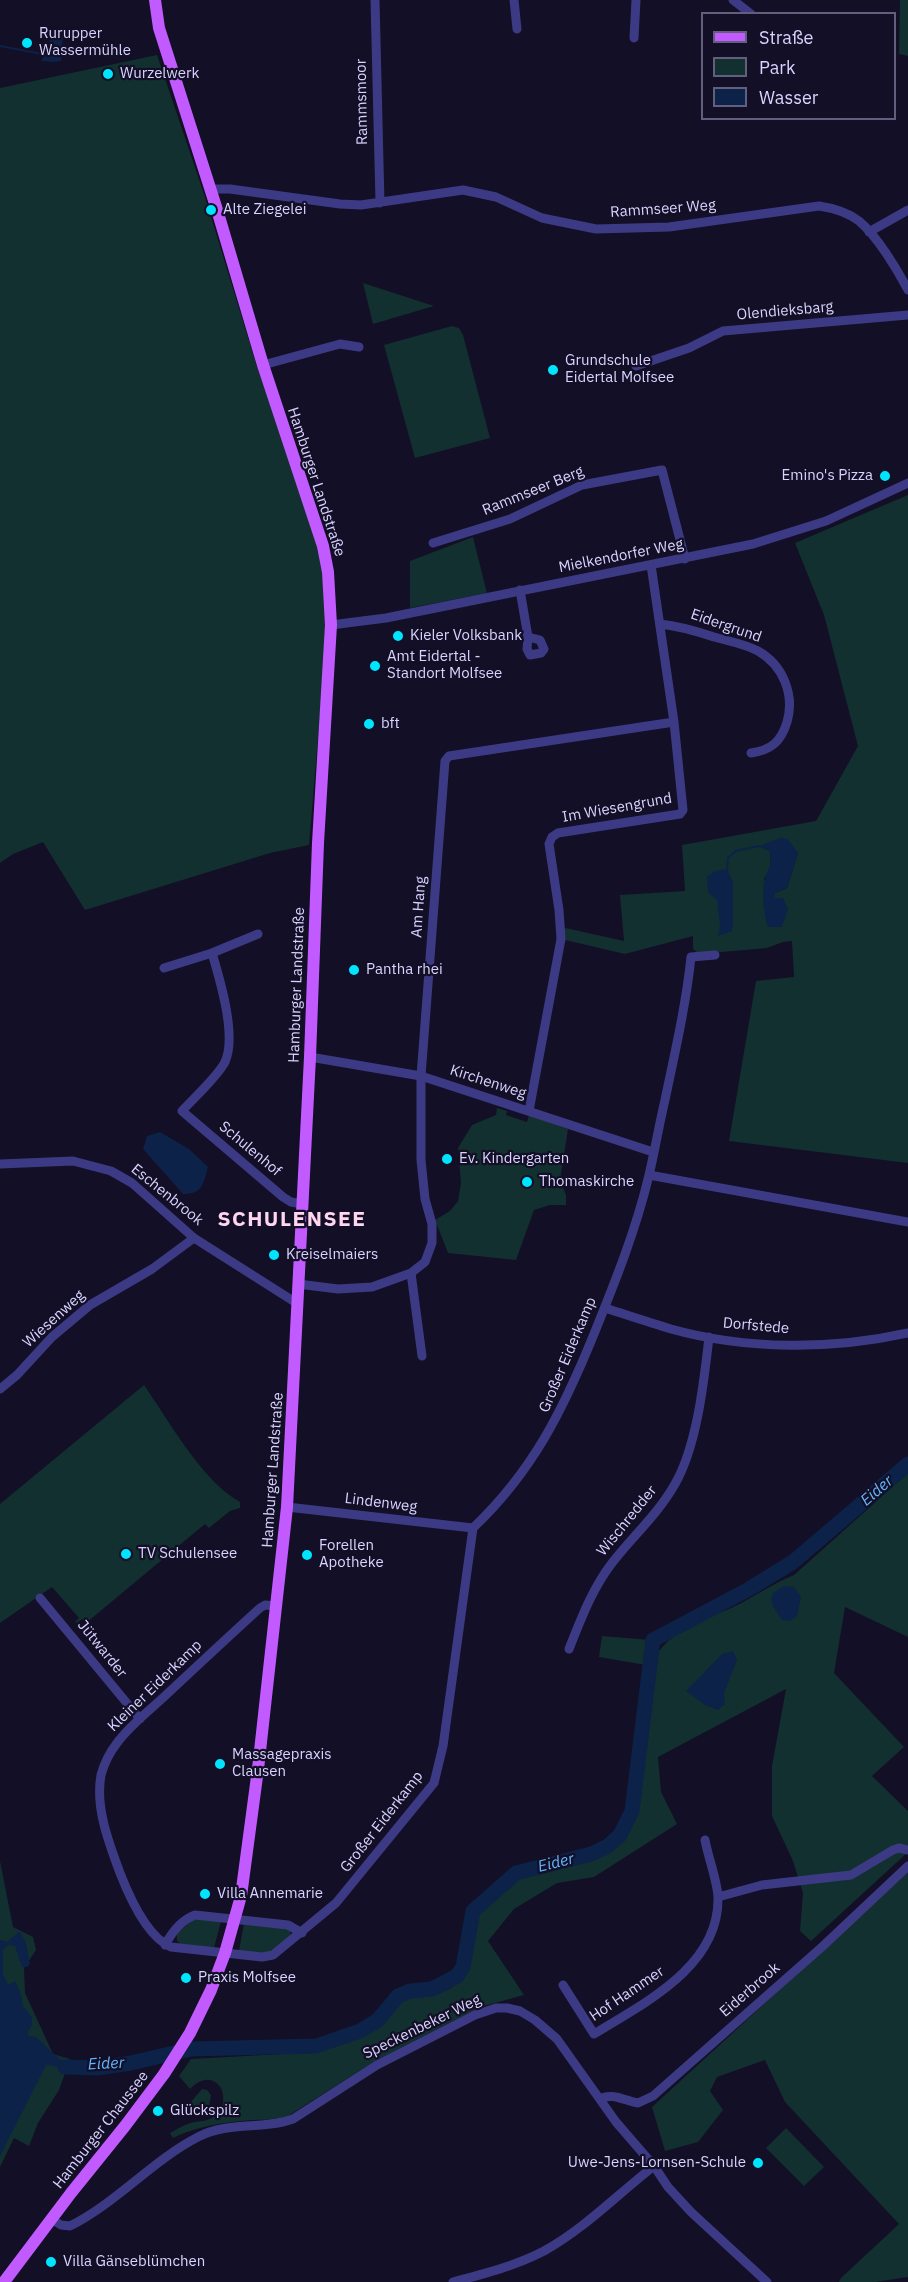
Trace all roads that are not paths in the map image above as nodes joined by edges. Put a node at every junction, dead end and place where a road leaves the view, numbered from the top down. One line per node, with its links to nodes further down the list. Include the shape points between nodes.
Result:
1 (155, 0): 9 (main road, Hamburger Landstraße, via 159,28)
2 (375, 0): 10 (street, Rammsmoor)
3 (514, 0): 7 (street)
4 (636, 0): 8 (street)
5 (733, 0): 6 (street)
6 (748, 12)
7 (517, 29)
8 (634, 38)
9 (210, 189): 10 (street, Rammseer Weg, via 340,204); 16 (main road, Hamburger Landstraße)
10 (380, 203): 12 (street, Rammseer Weg, via 463,190 496,197 542,218 596,229 669,227 819,206 849,215)
11 (908, 210): 12 (street)
12 (869, 232): 13 (street, Rammseer Weg)
13 (908, 290)
14 (908, 315): 17 (street, Olendieksbarg, via 723,331 689,348)
15 (359, 347): 16 (street, via 340,344)
16 (263, 365): 24 (main road, Hamburger Landstraße, via 323,546)
17 (636, 366)
18 (908, 483): 20 (street, Mielkendorfer Weg, via 808,527)
19 (433, 543): 20 (street, Rammseer Berg, via 510,519 582,484 662,470)
20 (685, 559): 21 (street, Mielkendorfer Weg)
21 (651, 565): 22 (street, Mielkendorfer Weg); 23 (street, Im Wiesengrund)
22 (520, 590): 24 (street, Mielkendorfer Weg, via 386,618); 25 (street)
23 (660, 624): 26 (street, Im Wiesengrund); 27 (street, Eidergrund, via 759,651 780,671 789,695 787,722 774,744 765,751)
24 (331, 625): 32 (main road, Hamburger Landstraße, via 319,810)
25 (528, 637)
26 (674, 722): 33 (street, Am Hang, via 449,756 445,761); 34 (street, Im Wiesengrund, via 680,814 558,833 549,844 561,939)
27 (751, 753)
28 (258, 934): 29 (street)
29 (212, 953): 31 (street); 38 (street, Schulenhof, via 225,1003 228,1049 224,1063 182,1111 283,1197)
30 (715, 955): 35 (street, Großer Eiderkamp, via 691,957 687,996)
31 (164, 968)
32 (310, 1057): 33 (street, Kirchenweg); 38 (main road, Hamburger Landstraße)
33 (421, 1076): 34 (street, Kirchenweg); 41 (street, Am Hang, via 421,1160 432,1243 424,1262)
34 (529, 1111): 35 (street, Kirchenweg)
35 (653, 1152): 37 (street, Großer Eiderkamp)
36 (0, 1164): 40 (street, Eschenbrook, via 73,1161 111,1171 132,1184)
37 (649, 1175): 39 (street); 44 (street, Großer Eiderkamp)
38 (302, 1204): 42 (main road, Hamburger Landstraße)
39 (908, 1222)
40 (194, 1238): 43 (street, Eschenbrook); 48 (street, Wiesenweg, via 152,1269 90,1305)
41 (411, 1273): 42 (street, via 372,1287 338,1289); 47 (street)
42 (298, 1284): 43 (main road, Hamburger Landstraße)
43 (298, 1304): 49 (main road, Hamburger Landstraße)
44 (605, 1308): 46 (street, Dorfstede); 50 (street, Großer Eiderkamp, via 556,1421 524,1471)
45 (908, 1333): 46 (street, Dorfstede, via 802,1345)
46 (709, 1337): 53 (street, Wischredder, via 698,1411 687,1457 676,1482 594,1589)
47 (422, 1356)
48 (0, 1389)
49 (287, 1507): 50 (street, Lindenweg); 52 (main road, Hamburger Landstraße)
50 (473, 1528): 60 (street, Großer Eiderkamp, via 443,1746 434,1783 347,1891)
51 (40, 1598): 54 (street, Jütwarder)
52 (276, 1606): 54 (street, Kleiner Eiderkamp, via 260,1608); 59 (main road, Hamburger Landstraße)
53 (569, 1649)
54 (140, 1719): 61 (street, Kleiner Eiderkamp, via 108,1756 101,1775 100,1798 106,1833 124,1883 139,1913)
55 (705, 1840): 58 (street, Hof Hammer)
56 (908, 1850): 58 (street, via 893,1850 851,1875 762,1885)
57 (908, 1866): 65 (street, Eiderbrook, via 653,2096 638,2103 612,2096)
58 (718, 1897): 63 (street, Hof Hammer, via 714,1927 699,1955 682,1974 661,1992 594,2034)
59 (236, 1918): 60 (street, via 288,1925); 61 (street, via 195,1915 172,1932); 62 (main road, Hamburger Landstraße)
60 (302, 1933): 62 (street, Großer Eiderkamp, via 267,1957)
61 (165, 1945): 62 (street)
62 (225, 1953): 64 (main road, Hamburger Landstraße)
63 (562, 1984)
64 (210, 1990): 67 (main road, Hamburger Chaussee, via 190,2033 164,2074)
65 (600, 2098): 66 (street, Speckenbeker Weg); 67 (street, Speckenbeker Weg, via 545,2027 520,2011 496,2008 376,2065 293,2119 199,2136 70,2226)
66 (654, 2166): 69 (street, via 544,2251 494,2272); 70 (street, Speckenbeker Weg, via 691,2211)
67 (51, 2219): 68 (main road, Hamburger Chaussee)
68 (4, 2282)
69 (453, 2282)
70 (767, 2282)

